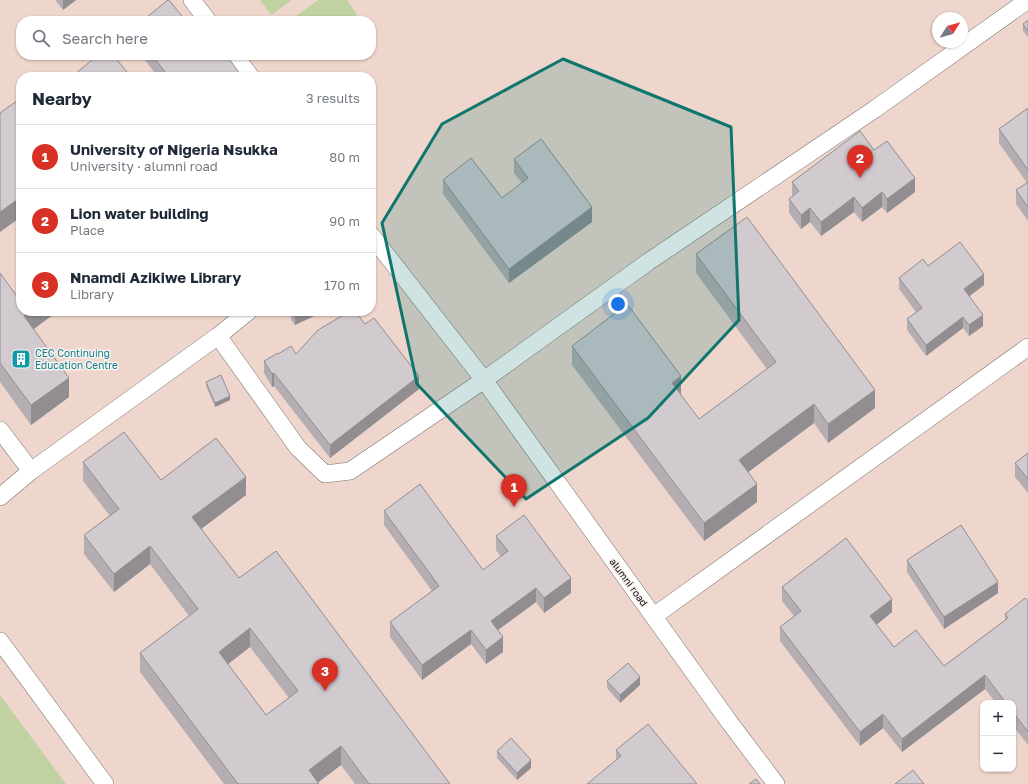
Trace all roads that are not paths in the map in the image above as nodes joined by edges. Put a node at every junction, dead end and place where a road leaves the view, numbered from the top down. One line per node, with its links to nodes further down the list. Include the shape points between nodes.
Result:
1 (192, 0): 3 (street)
2 (1028, 0): 10 (street, via 875,109 648,262)
3 (204, 16)
4 (238, 60): 5 (street)
5 (247, 72)
6 (376, 241): 10 (street, alumni road)
7 (243, 316): 8 (street)
8 (218, 336): 10 (street, via 298,448 325,474 350,471); 12 (street)
9 (1028, 348): 14 (street)
10 (484, 380): 14 (street, alumni road)
11 (0, 430): 12 (street)
12 (31, 471): 13 (street)
13 (0, 496)
14 (654, 616): 17 (street, alumni road)
15 (0, 641): 16 (street)
16 (105, 784)
17 (776, 784)

